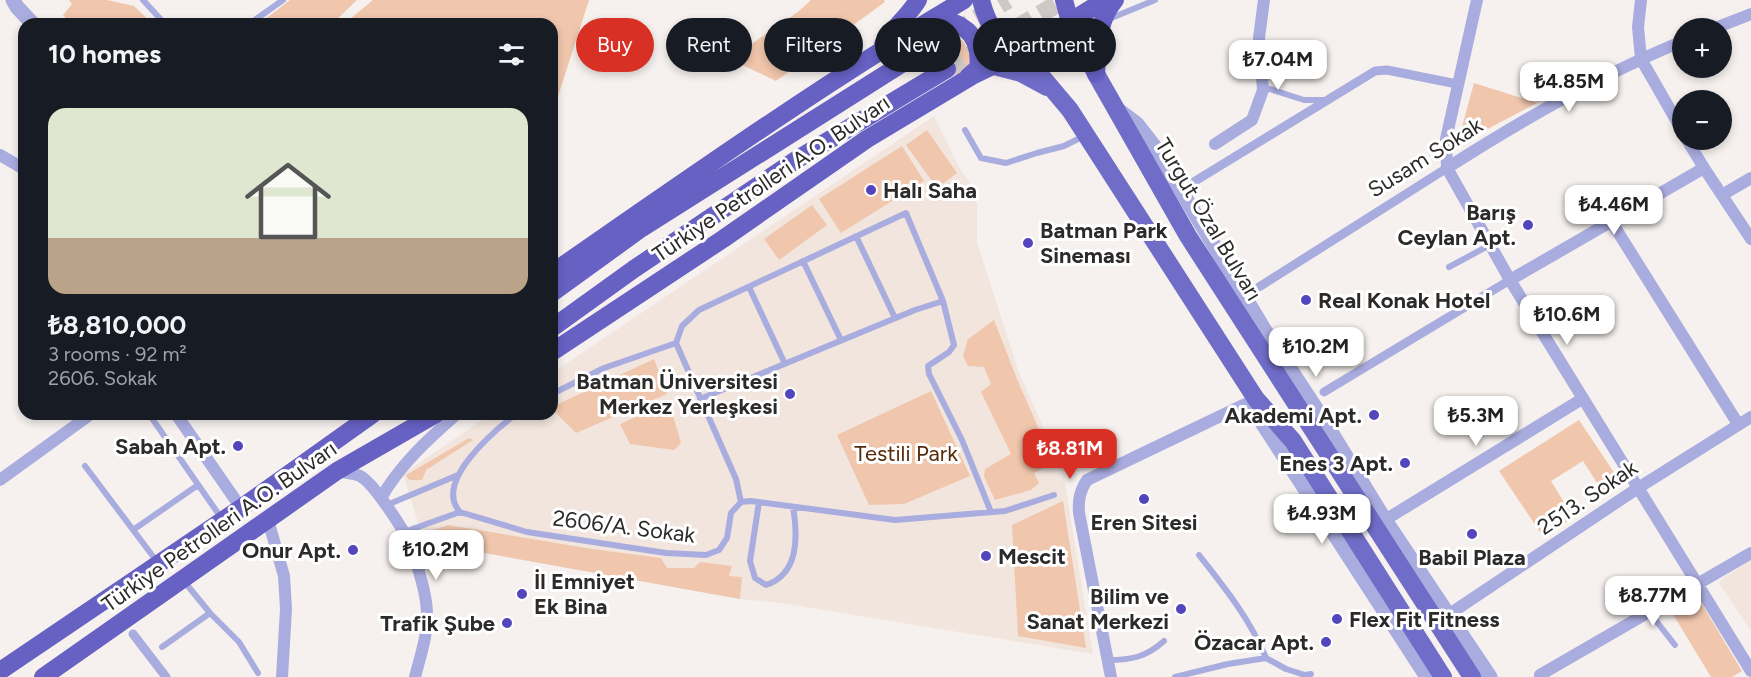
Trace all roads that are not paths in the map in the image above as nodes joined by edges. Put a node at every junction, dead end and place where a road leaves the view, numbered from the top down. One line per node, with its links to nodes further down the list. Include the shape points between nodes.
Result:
1 (13, 0): 15 (street)
2 (143, 0): 16 (lane)
3 (283, 0): 17 (lane)
4 (918, 0): 18 (highway)
5 (964, 0): 19 (highway, Türkiye Petrolleri A.O. Bulvarı)
6 (981, 0): 20 (highway)
7 (1064, 0): 21 (highway)
8 (1105, 0): 22 (highway, Türkiye Petrolleri A.O. Bulvarı)
9 (1115, 0): 23 (highway)
10 (1155, 0): 24 (lane)
11 (1264, 0): 38 (street, via 1259,38)
12 (1478, 0): 36 (street)
13 (1641, 0): 29 (street)
14 (1751, 14): 25 (street)
15 (27, 18)
16 (160, 18)
17 (258, 18)
18 (906, 18)
19 (935, 18)
20 (986, 18)
21 (1069, 18)
22 (1076, 18)
23 (1104, 18)
24 (1112, 18)
25 (1732, 21)
26 (961, 26): 37 (highway, via 977,45 978,68)
27 (1672, 46): 29 (street, Susam Sokak)
28 (875, 55): 60 (highway, Türkiye Petrolleri A.O. Bulvarı, via 761,128)
29 (1641, 59): 42 (street); 49 (street, Susam Sokak, via 1510,128)
30 (889, 72): 64 (highway, Türkiye Petrolleri A.O. Bulvarı, via 639,230)
31 (942, 72): 67 (highway, Türkiye Petrolleri A.O. Bulvarı, via 796,160)
32 (983, 72): 37 (highway, Türkiye Petrolleri A.O. Bulvarı)
33 (1017, 72): 39 (main road)
34 (1038, 72): 39 (main road)
35 (1096, 74): 41 (main road, Turgut Özal Bulvarı)
36 (1457, 84): 40 (street, via 1375,71); 49 (street, via 1446,139)
37 (954, 87): 70 (highway, Türkiye Petrolleri A.O. Bulvarı, via 867,139)
38 (1263, 90): 40 (lane, via 1270,88 1304,100); 45 (street, via 1252,120)
39 (1056, 92): 44 (main road)
40 (1329, 100): 52 (street)
41 (1115, 108): 102 (street, via 1137,124 1155,147); 132 (main road, Turgut Özal Bulvarı, via 1194,246)
42 (1672, 113)
43 (965, 130): 44 (lane, via 981,158 1006,163 1064,146)
44 (1086, 134): 75 (main road)
45 (1215, 144)
46 (1694, 150): 50 (street)
47 (0, 156): 48 (street)
48 (18, 167)
49 (1447, 168): 57 (street); 63 (street, Susam Sokak)
50 (1704, 168): 53 (street); 54 (street)
51 (1751, 178): 53 (street)
52 (1192, 183)
53 (1722, 195): 56 (street)
54 (1611, 220): 61 (street); 85 (street)
55 (856, 236): 58 (lane); 65 (lane, via 906,213); 66 (lane)
56 (1751, 239)
57 (1490, 244): 59 (lane); 61 (street)
58 (803, 261): 62 (lane); 68 (lane)
59 (1449, 267)
60 (558, 269)
61 (1510, 280): 73 (street); 76 (street)
62 (749, 286): 69 (lane, via 699,310 682,326); 71 (lane)
63 (1259, 287)
64 (558, 288)
65 (943, 301): 66 (lane); 99 (lane, via 954,345 928,366 929,374 962,440)
66 (895, 318): 68 (lane)
67 (558, 324)
68 (841, 340): 71 (lane)
69 (676, 344): 72 (lane, via 604,368); 74 (lane)
70 (558, 348)
71 (785, 364): 74 (lane)
72 (558, 391)
73 (1324, 392)
74 (700, 399): 94 (lane, via 736,479)
75 (1256, 399): 118 (street, via 1083,479 1079,513); 130 (street, via 1258,418); 131 (main road, via 1293,441)
76 (1582, 399): 91 (street); 102 (street)
77 (1751, 417): 85 (street, 2513. Sokak)
78 (84, 420): 89 (street)
79 (153, 420): 90 (lane)
80 (180, 420): 97 (street)
81 (366, 420): 97 (highway, Türkiye Petrolleri A.O. Bulvarı)
82 (424, 420): 87 (highway, Türkiye Petrolleri A.O. Bulvarı)
83 (450, 420): 93 (street, via 401,468)
84 (508, 420): 88 (lane)
85 (1738, 424): 91 (street, 2513. Sokak)
86 (85, 465): 103 (lane)
87 (337, 471): 93 (street, via 360,476); 101 (highway, Türkiye Petrolleri A.O. Bulvarı)
88 (458, 475): 93 (lane); 98 (lane, via 452,490 454,506)
89 (0, 480)
90 (198, 485): 100 (lane); 103 (lane)
91 (1638, 488): 109 (street); 112 (street, 2513. Sokak)
92 (1054, 495): 99 (lane)
93 (383, 502): 104 (street)
94 (741, 502): 95 (lane); 98 (lane, 2606/A. Sokak, via 731,513 727,537 719,550 706,555 666,553 527,532)
95 (759, 502): 96 (lane); 96 (lane, via 750,561 755,578 766,585 777,581 789,568 794,549)
96 (793, 507): 99 (lane, via 895,520)
97 (241, 508): 100 (highway, Türkiye Petrolleri A.O. Bulvarı)
98 (460, 512): 104 (lane)
99 (991, 512)
100 (223, 520): 107 (highway, Türkiye Petrolleri A.O. Bulvarı)
101 (268, 520): 108 (highway, Türkiye Petrolleri A.O. Bulvarı); 126 (street, via 284,576)
102 (1385, 520): 112 (street)
103 (133, 530): 107 (lane)
104 (403, 532): 127 (street, via 428,613)
105 (1751, 553): 109 (street)
106 (1199, 555): 117 (lane, via 1232,596)
107 (158, 563): 119 (highway, Türkiye Petrolleri A.O. Bulvarı)
108 (182, 580): 111 (lane); 124 (highway, Türkiye Petrolleri A.O. Bulvarı)
109 (1697, 585): 110 (street); 120 (street)
110 (1649, 612): 115 (lane); 123 (street)
111 (210, 613): 116 (lane); 121 (lane, via 238,642)
112 (1448, 615): 133 (street)
113 (133, 634): 125 (street)
114 (1164, 641): 118 (lane, via 1152,652 1129,660)
115 (1675, 645)
116 (162, 647)
117 (1266, 658): 122 (lane, via 1286,669); 129 (lane)
118 (1107, 660): 128 (street)
119 (0, 671)
120 (1751, 671)
121 (258, 673)
122 (1311, 674)
123 (1540, 675)
124 (43, 677)
125 (166, 677)
126 (282, 677)
127 (415, 677)
128 (1111, 677)
129 (1174, 677)
130 (1427, 677)
131 (1443, 677)
132 (1472, 677)
133 (1490, 677)

